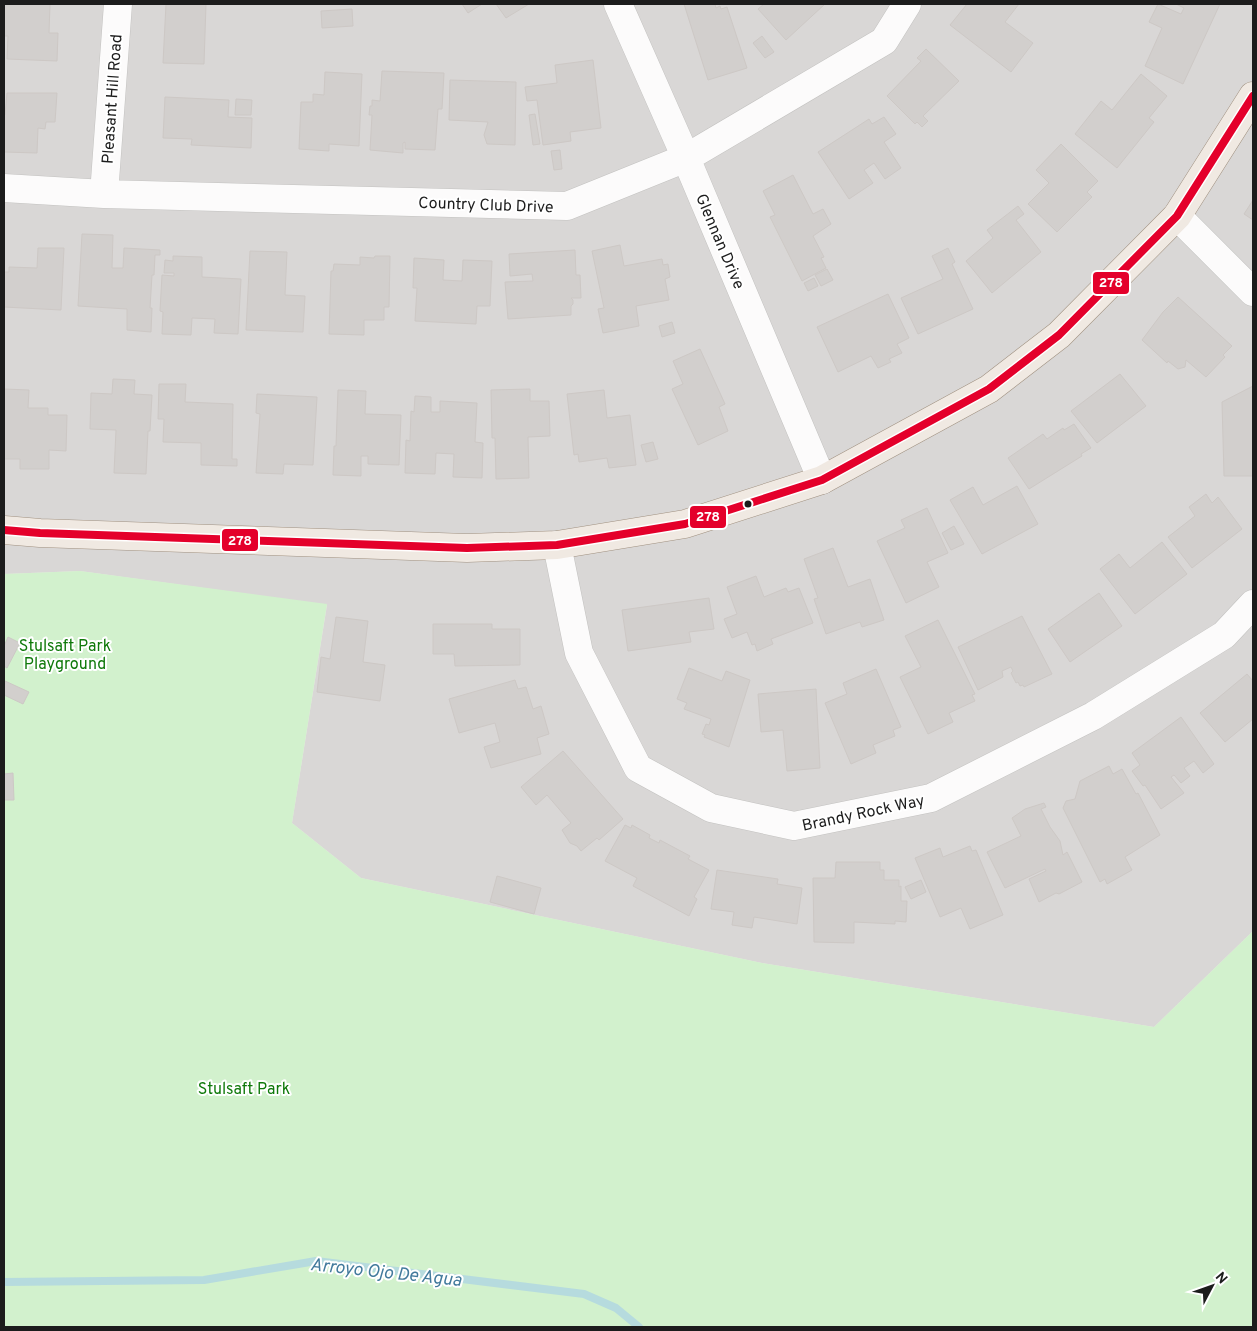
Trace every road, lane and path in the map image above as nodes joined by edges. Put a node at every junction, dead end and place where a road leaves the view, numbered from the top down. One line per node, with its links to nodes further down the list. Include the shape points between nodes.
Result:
1 (118, 4): 7 (street, Pleasant Hill Road)
2 (618, 4): 5 (street, Glennan Drive)
3 (907, 4): 5 (street, Country Club Drive, via 884,41)
4 (1253, 96): 8 (main road)
5 (686, 158): 7 (street, Country Club Drive, via 567,206); 10 (street, Glennan Drive)
6 (4, 188): 7 (street, Country Club Drive)
7 (104, 194)
8 (1177, 216): 9 (street); 10 (main road, via 1059,335 989,389)
9 (1253, 292)
10 (822, 480): 12 (main road, via 686,524)
11 (4, 530): 12 (main road, via 467,548)
12 (557, 545): 13 (street, Brandy Rock Way, via 579,653 638,768 711,808 794,826 931,798 1093,716 1224,635)
13 (1253, 604)

